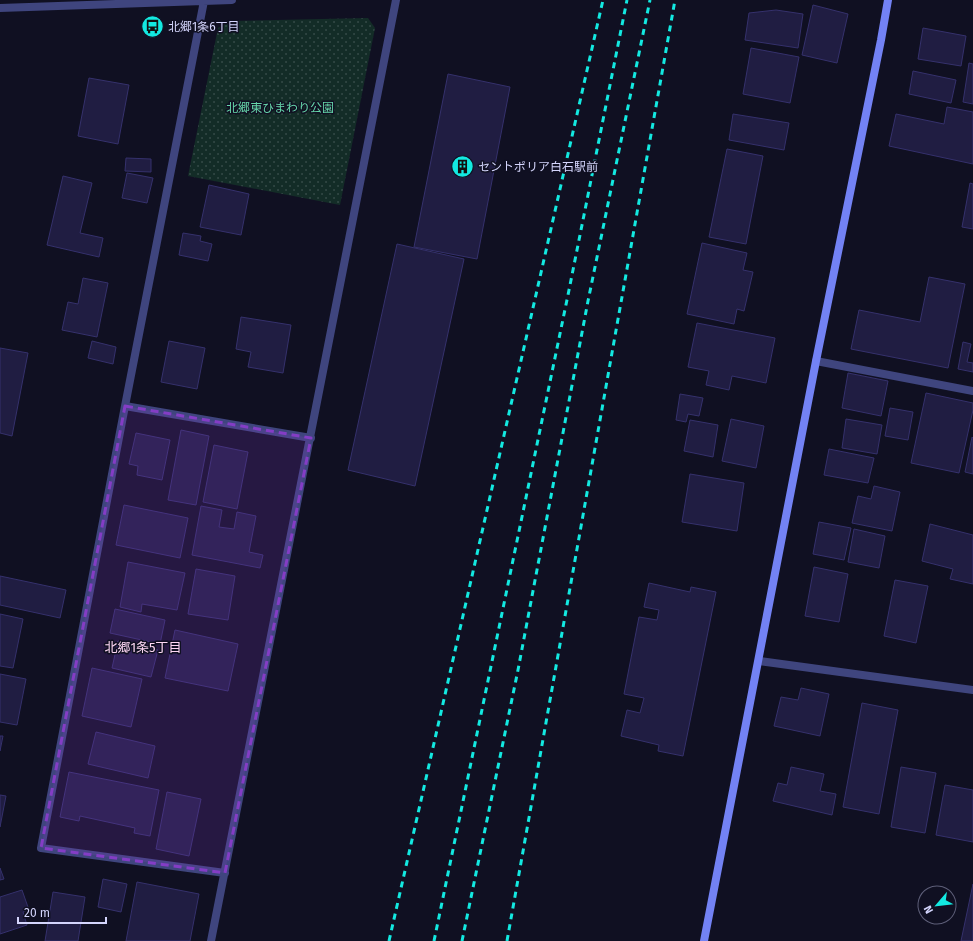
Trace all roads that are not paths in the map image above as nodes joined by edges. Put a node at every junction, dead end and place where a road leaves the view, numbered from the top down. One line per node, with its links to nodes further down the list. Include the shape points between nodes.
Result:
1 (225, 0): 2 (street); 5 (street)
2 (232, 0)
3 (396, 0): 11 (street)
4 (888, 0): 8 (street)
5 (204, 1): 6 (street); 10 (street)
6 (28, 4): 7 (street)
7 (0, 8)
8 (816, 361): 9 (street); 12 (street)
9 (973, 391)
10 (125, 406): 11 (street); 14 (street, via 41,848)
11 (311, 438): 14 (street)
12 (759, 661): 13 (street); 16 (street)
13 (973, 690)
14 (225, 872): 15 (street)
15 (211, 941)
16 (704, 941)

